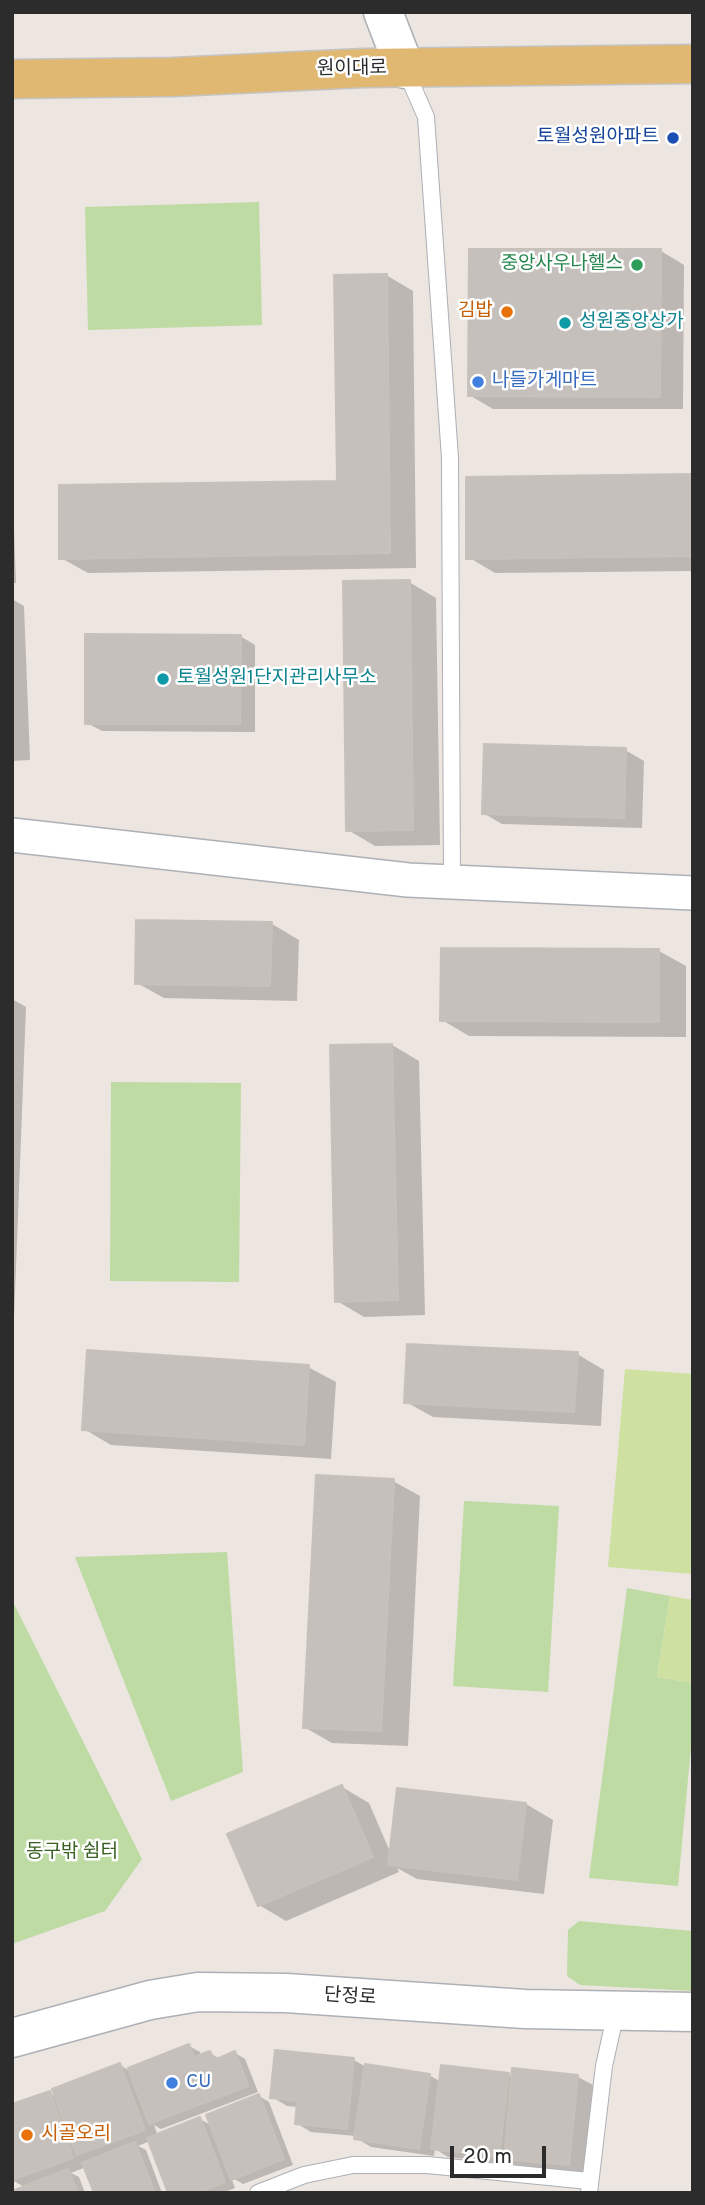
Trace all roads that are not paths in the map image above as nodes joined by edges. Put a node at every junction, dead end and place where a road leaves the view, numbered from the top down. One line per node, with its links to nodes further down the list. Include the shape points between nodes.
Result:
1 (383, 12): 3 (street)
2 (693, 64): 3 (main road, 원이대로)
3 (405, 69): 4 (main road, 원이대로); 6 (lane, via 426,117 450,445)
4 (12, 79)
5 (12, 835): 6 (street)
6 (453, 882): 7 (street)
7 (693, 893)
8 (617, 2009): 9 (street, 단정로); 10 (street, 단정로, via 525,2009 286,1993 198,1992 150,2000); 11 (lane, via 604,2066)
9 (693, 2012)
10 (12, 2038)
11 (589, 2187): 12 (lane, via 427,2165 353,2165 314,2172)
12 (258, 2193)

